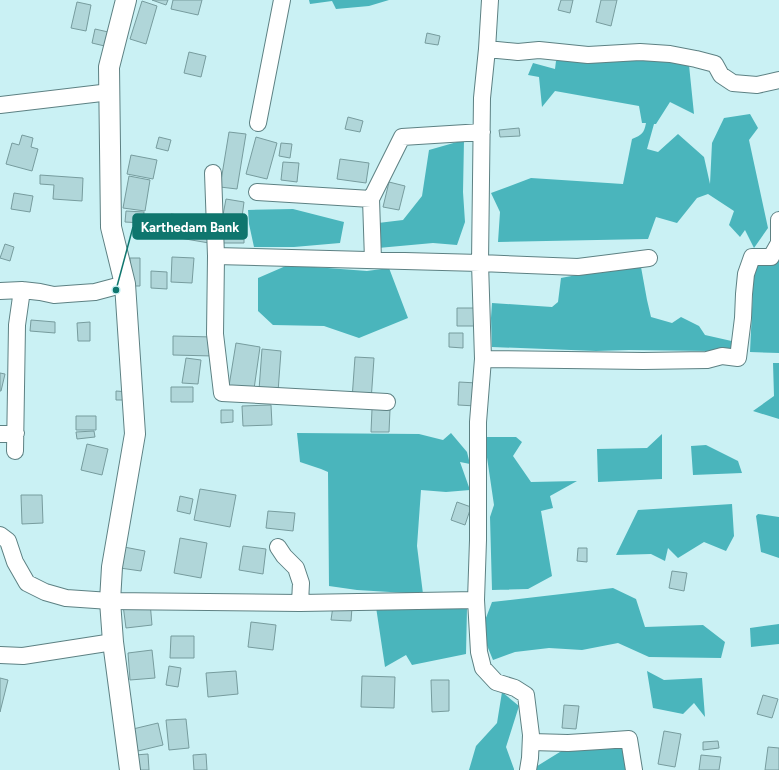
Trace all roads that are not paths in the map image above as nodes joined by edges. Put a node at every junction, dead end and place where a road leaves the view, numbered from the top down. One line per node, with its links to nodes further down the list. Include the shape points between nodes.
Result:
1 (126, 0): 6 (main road, via 109,67)
2 (282, 0): 8 (street)
3 (490, 0): 4 (street)
4 (487, 49): 5 (street, via 518,52 539,50 588,55 640,52 670,54 715,64 721,75 733,83 757,85); 9 (street, via 482,98)
5 (779, 80)
6 (110, 92): 7 (street); 18 (main road, via 111,227)
7 (0, 105)
8 (258, 123)
9 (482, 132): 12 (street, via 402,137); 17 (street)
10 (213, 173): 14 (street)
11 (257, 192): 12 (street)
12 (371, 199): 16 (street)
13 (779, 220): 21 (street, via 778,243 771,257 752,257 746,274 738,358 722,356 707,360 643,361)
14 (216, 256): 16 (street); 22 (street, via 215,334 222,393)
15 (649, 258): 17 (street, via 578,267)
16 (373, 260): 17 (street)
17 (480, 263): 21 (street)
18 (125, 284): 19 (street, via 94,292 54,295); 29 (main road, via 135,434 112,567)
19 (22, 290): 20 (street); 23 (street, via 17,325)
20 (0, 291)
21 (483, 359): 28 (street, via 478,422)
22 (387, 402)
23 (16, 433): 24 (street); 25 (street)
24 (0, 434)
25 (15, 451)
26 (0, 535): 29 (street, via 8,541 15,562 27,582 45,592 66,598)
27 (278, 547): 30 (street, via 296,568 301,583)
28 (476, 600): 30 (street); 33 (street, via 479,652 483,668 496,682 515,688 526,695)
29 (110, 601): 30 (street); 31 (main road)
30 (300, 603)
31 (113, 642): 32 (street, via 23,656); 34 (main road)
32 (0, 655)
33 (530, 742): 35 (street); 36 (street, via 568,743 629,739)
34 (130, 770)
35 (528, 770)
36 (634, 770)

